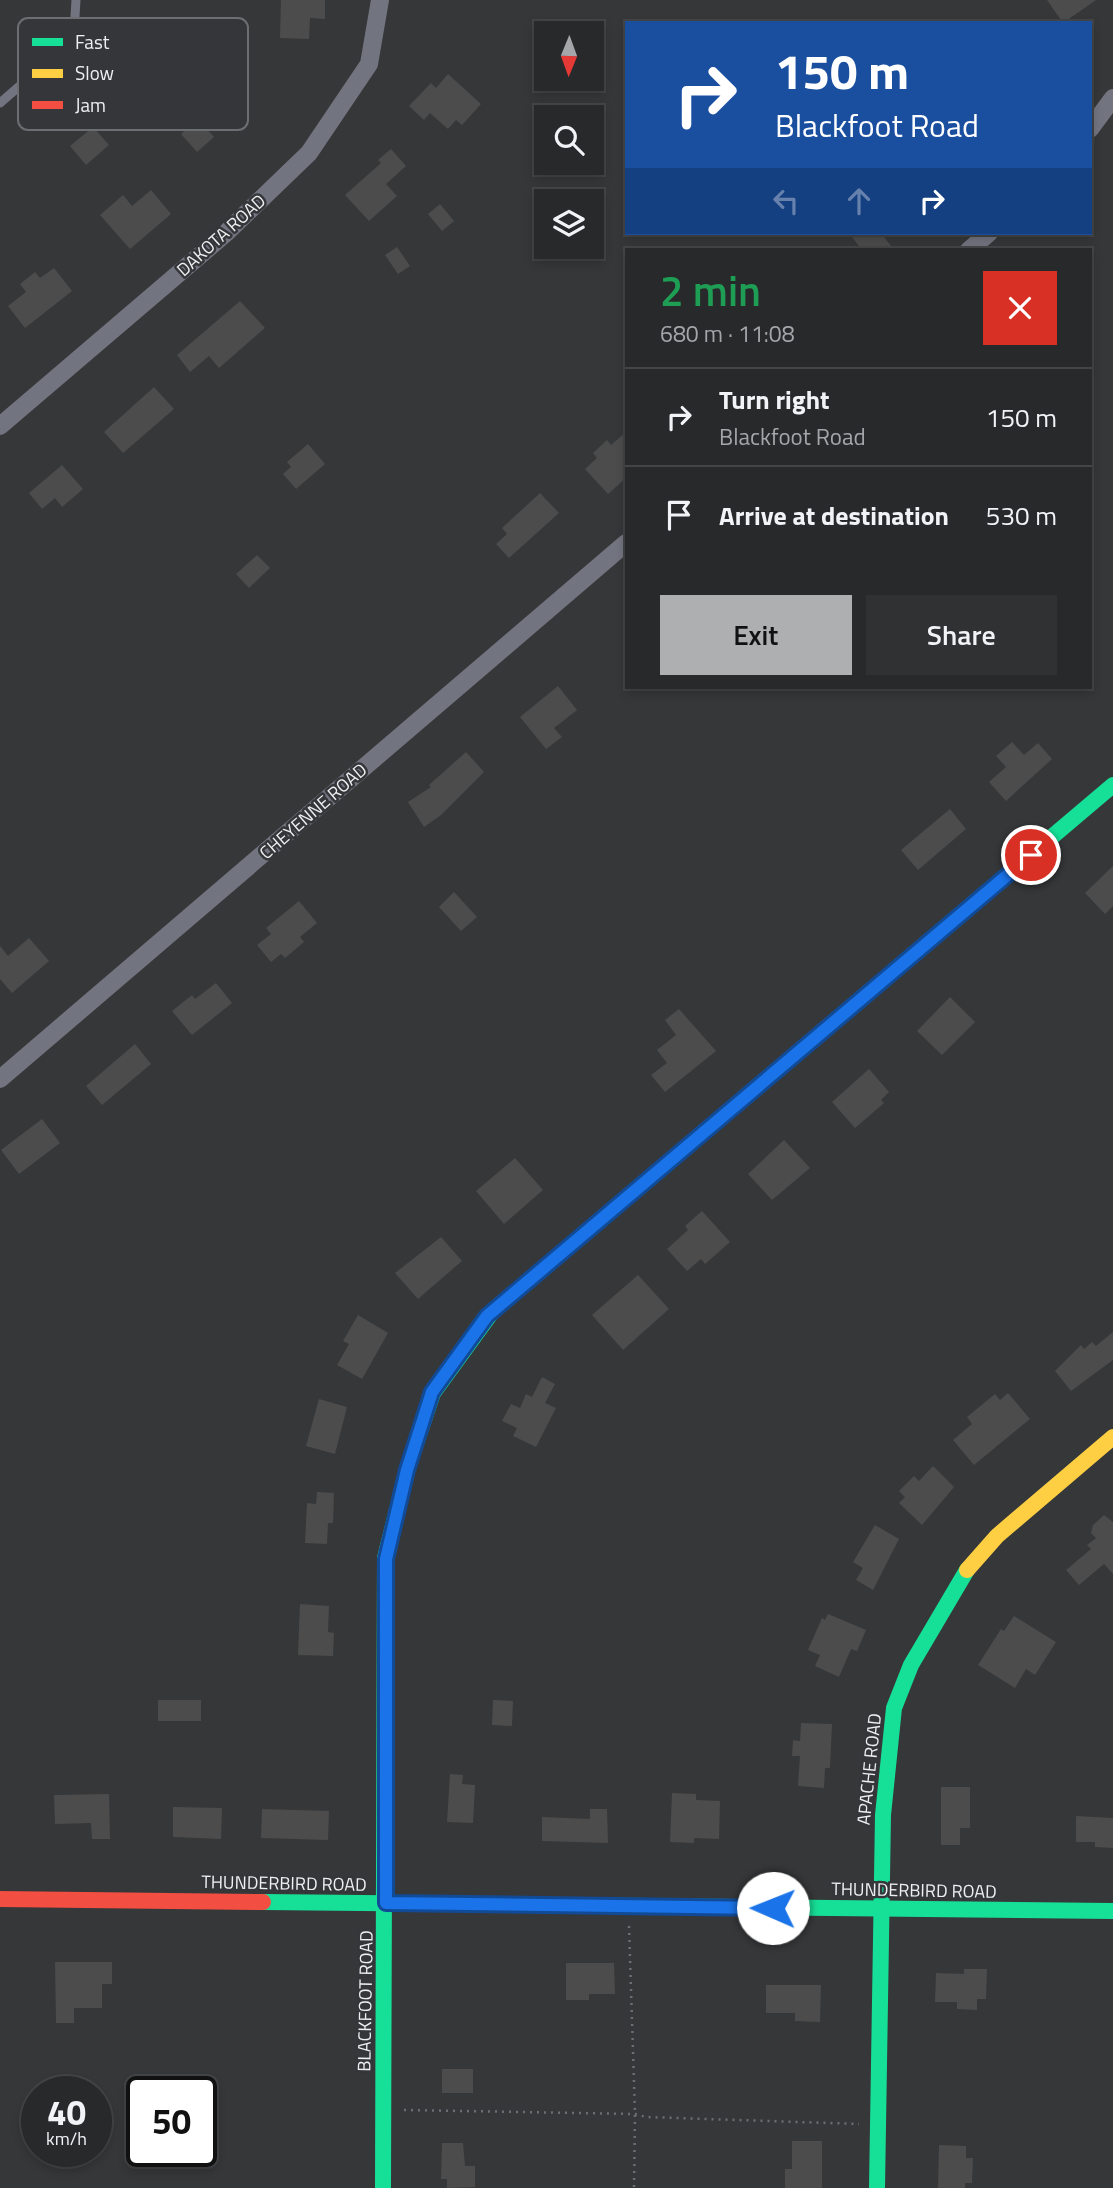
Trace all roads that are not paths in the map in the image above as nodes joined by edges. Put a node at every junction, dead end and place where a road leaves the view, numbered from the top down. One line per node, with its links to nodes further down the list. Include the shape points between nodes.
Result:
1 (76, 0): 3 (lane)
2 (380, 0): 10 (street, DAKOTA ROAD, via 369,64 309,153 226,233)
3 (75, 18)
4 (18, 87): 6 (lane)
5 (1113, 98): 7 (street)
6 (0, 103)
7 (1092, 127)
8 (987, 235): 9 (street)
9 (971, 248)
10 (0, 426)
11 (625, 544): 13 (street, CHEYENNE ROAD)
12 (1113, 785): 16 (street, BLACKFOOT ROAD, via 487,1316 432,1392 386,1559)
13 (0, 1079)
14 (1113, 1437): 17 (street, APACHE ROAD, via 997,1536 959,1580 911,1665 894,1708 886,1766)
15 (0, 1899): 16 (street, THUNDERBIRD ROAD)
16 (386, 1903): 17 (street, THUNDERBIRD ROAD); 19 (street, BLACKFOOT ROAD)
17 (881, 1908): 18 (street, THUNDERBIRD ROAD); 20 (street, APACHE ROAD)
18 (1113, 1911)
19 (383, 2188)
20 (877, 2188)

